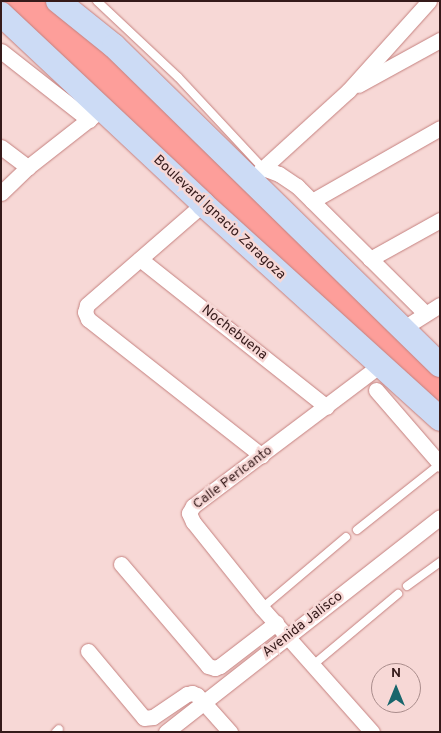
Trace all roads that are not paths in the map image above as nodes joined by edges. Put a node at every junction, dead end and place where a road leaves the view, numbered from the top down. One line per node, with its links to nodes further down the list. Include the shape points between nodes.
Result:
1 (58, 1): 12 (main road, via 114,46)
2 (97, 1): 12 (lane, via 178,77)
3 (429, 1): 7 (street)
4 (1, 14): 8 (main road, Boulevard Ignacio Zaragoza)
5 (440, 40): 7 (street)
6 (1, 50): 8 (street)
7 (348, 91): 12 (street)
8 (96, 115): 11 (street); 15 (main road, Boulevard Ignacio Zaragoza)
9 (440, 128): 14 (street)
10 (1, 147): 11 (street)
11 (28, 167): 13 (street)
12 (256, 174): 14 (street, via 290,181); 21 (main road)
13 (1, 193)
14 (312, 201): 17 (street)
15 (203, 204): 18 (street); 23 (main road, Boulevard Ignacio Zaragoza)
16 (440, 220): 17 (street)
17 (370, 258): 20 (street)
18 (140, 259): 25 (street, Nochebuena); 27 (street, via 87,305 88,319)
19 (440, 305): 20 (street)
20 (425, 313): 21 (street)
21 (402, 329): 22 (main road)
22 (440, 365)
23 (380, 366): 25 (street, Calle Pericanto); 26 (main road, Boulevard Ignacio Zaragoza)
24 (376, 390): 28 (street)
25 (327, 407): 27 (street, Calle Pericanto)
26 (440, 419)
27 (262, 456): 36 (street, Calle Pericanto, via 189,513)
28 (440, 464): 30 (lane)
29 (440, 517): 38 (street, Avenida Jalisco)
30 (357, 530)
31 (346, 537): 36 (lane)
32 (440, 562): 34 (lane)
33 (121, 564): 37 (street, via 208,666 220,666)
34 (408, 586)
35 (398, 594): 40 (lane)
36 (262, 608): 37 (street, Calle Pericanto)
37 (276, 624): 38 (street, Calle Pericanto)
38 (288, 637): 40 (street, Calle Pericanto); 41 (street, Avenida Jalisco)
39 (88, 651): 41 (street, via 144,718 153,717 187,694 197,695)
40 (313, 666): 44 (street, Calle Pericanto)
41 (204, 702): 42 (street, Avenida Jalisco); 43 (street)
42 (166, 732)
43 (230, 732)
44 (372, 732)

